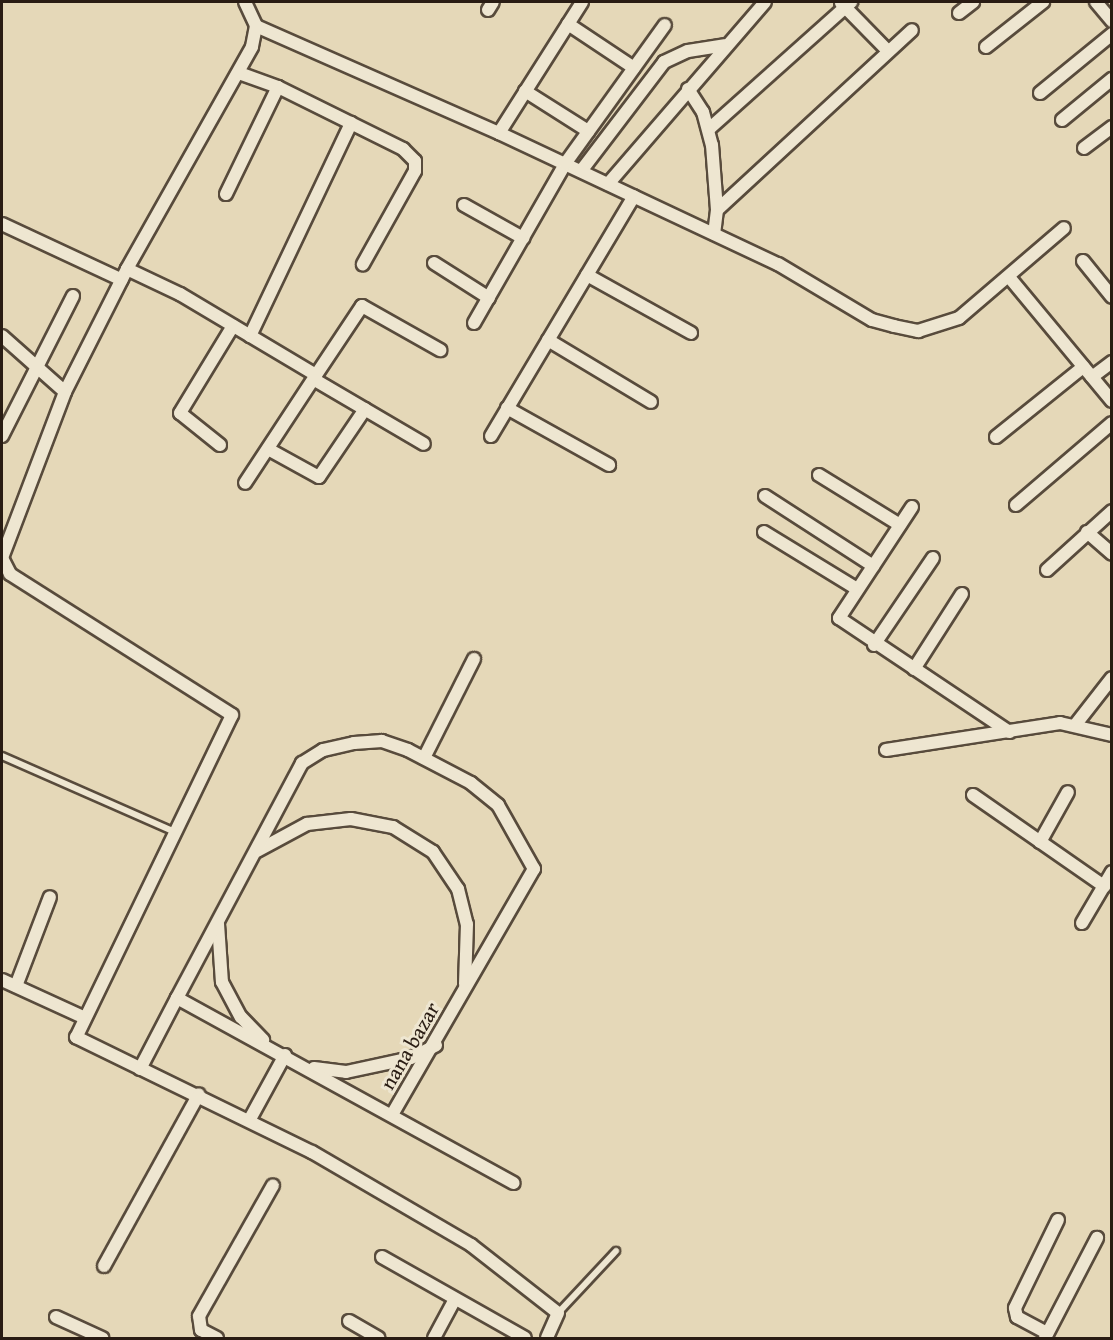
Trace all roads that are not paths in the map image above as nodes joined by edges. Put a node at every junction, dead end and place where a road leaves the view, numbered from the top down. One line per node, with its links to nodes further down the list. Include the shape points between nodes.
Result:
1 (245, 2): 12 (street)
2 (582, 2): 10 (street)
3 (765, 2): 15 (street)
4 (973, 2): 8 (street)
5 (1043, 2): 16 (street)
6 (1096, 2): 9 (street)
7 (846, 3): 17 (street); 28 (street)
8 (959, 13)
9 (1112, 21)
10 (568, 24): 18 (street); 23 (street)
11 (665, 25): 18 (street)
12 (256, 26): 19 (street); 30 (street)
13 (912, 30): 17 (street)
14 (1112, 34): 24 (street)
15 (725, 45): 22 (street); 33 (street, via 688,51 663,62)
16 (986, 47)
17 (888, 51): 38 (street)
18 (634, 68): 29 (street)
19 (239, 73): 21 (street); 47 (street)
20 (1112, 79): 25 (street)
21 (278, 87): 26 (street); 35 (street)
22 (688, 89): 28 (street); 34 (street)
23 (525, 91): 29 (street); 30 (street)
24 (1040, 93)
25 (1062, 120)
26 (351, 123): 45 (street, via 403,149 415,161 415,171); 56 (street)
27 (1112, 127): 31 (street)
28 (709, 129): 38 (street)
29 (588, 131): 32 (street)
30 (499, 133): 32 (street)
31 (1084, 148)
32 (565, 164): 33 (street); 42 (street)
33 (580, 171): 34 (street)
34 (608, 184): 36 (street)
35 (226, 194)
36 (634, 196): 41 (street); 46 (street)
37 (464, 205): 42 (street)
38 (717, 210): 41 (street)
39 (2, 224): 47 (street)
40 (1064, 228): 48 (street)
41 (714, 234): 48 (street, via 778,264 872,320 918,331 959,318)
42 (523, 238): 51 (street)
43 (1083, 261): 50 (street)
44 (434, 263): 51 (street)
45 (363, 264)
46 (587, 274): 54 (street); 57 (street)
47 (124, 275): 53 (street); 64 (street)
48 (1009, 278): 60 (street)
49 (73, 296): 61 (street)
50 (1112, 297)
51 (489, 298): 52 (street)
52 (474, 323)
53 (233, 326): 56 (street); 74 (street, via 180,413)
54 (691, 333)
55 (2, 336): 61 (street)
56 (250, 336): 62 (street)
57 (548, 340): 66 (street); 67 (street)
58 (440, 350): 62 (street, via 362,306)
59 (1112, 362): 63 (street)
60 (1083, 367): 63 (street); 72 (street)
61 (37, 368): 64 (street); 70 (street)
62 (315, 377): 68 (street); 75 (street)
63 (1092, 377): 65 (street)
64 (65, 392): 104 (street, via 2,558 4,567 232,715)
65 (1112, 401)
66 (651, 402)
67 (507, 408): 71 (street); 76 (street)
68 (365, 409): 73 (street); 75 (street, via 319,477)
69 (1112, 423): 80 (street)
70 (2, 436)
71 (490, 436)
72 (996, 437)
73 (424, 444)
74 (220, 445)
75 (268, 449): 78 (street)
76 (609, 465)
77 (819, 475): 83 (street)
78 (245, 483)
79 (765, 496): 88 (street)
80 (1016, 505)
81 (912, 507): 83 (street)
82 (1112, 511): 85 (street)
83 (900, 525): 88 (street)
84 (764, 532): 90 (street)
85 (1087, 532): 86 (street); 89 (street)
86 (1112, 554)
87 (933, 558): 92 (street)
88 (873, 566): 90 (street)
89 (1047, 570)
90 (857, 589): 92 (street, via 839,618)
91 (962, 594): 94 (street)
92 (874, 645): 94 (street)
93 (474, 659): 101 (street)
94 (914, 669): 97 (street)
95 (1112, 678): 96 (street)
96 (1076, 724): 97 (street); 98 (street)
97 (1009, 732): 99 (street)
98 (1112, 735)
99 (886, 750)
100 (2, 756): 104 (lane)
101 (424, 758): 106 (street, nana bazar, via 382,741 323,750 302,763); 114 (street, nana bazar, via 471,783 498,805 534,869)
102 (1068, 792): 105 (street)
103 (973, 795): 105 (street)
104 (175, 832): 116 (street)
105 (1040, 842): 108 (street)
106 (257, 851): 110 (street, nana bazar); 114 (street, via 307,825 351,819 393,827 433,852 458,889 467,924 469,958)
107 (1112, 872): 108 (street)
108 (1104, 886): 111 (street)
109 (50, 897): 113 (street)
110 (218, 923): 115 (street, nana bazar); 118 (street, via 222,982 241,1017)
111 (1082, 923)
112 (2, 980): 113 (street)
113 (16, 986): 116 (street)
114 (463, 993): 117 (street, nana bazar)
115 (177, 998): 118 (street, nana bazar); 121 (street)
116 (83, 1017): 121 (street, via 76,1037)
117 (436, 1045): 120 (street, via 411,1058 346,1072); 123 (street, nana bazar)
118 (270, 1047): 119 (street, nana bazar)
119 (285, 1056): 120 (street, nana bazar); 124 (street)
120 (306, 1067): 123 (street, nana bazar)
121 (140, 1069): 122 (street)
122 (199, 1094): 124 (street); 131 (street)
123 (393, 1113): 125 (street)
124 (250, 1119): 133 (street, via 471,1245)
125 (514, 1183)
126 (273, 1185): 138 (street, via 199,1316 201,1330)
127 (1058, 1220): 136 (street, via 1015,1308 1017,1317)
128 (1097, 1238): 136 (street)
129 (616, 1251): 133 (lane)
130 (382, 1257): 132 (street)
131 (104, 1266)
132 (455, 1299): 140 (street); 141 (street)
133 (558, 1312): 142 (street)
134 (56, 1317): 137 (street)
135 (349, 1321): 139 (street)
136 (1046, 1336)
137 (95, 1337)
138 (217, 1338)
139 (379, 1338)
140 (434, 1338)
141 (525, 1338)
142 (547, 1338)

